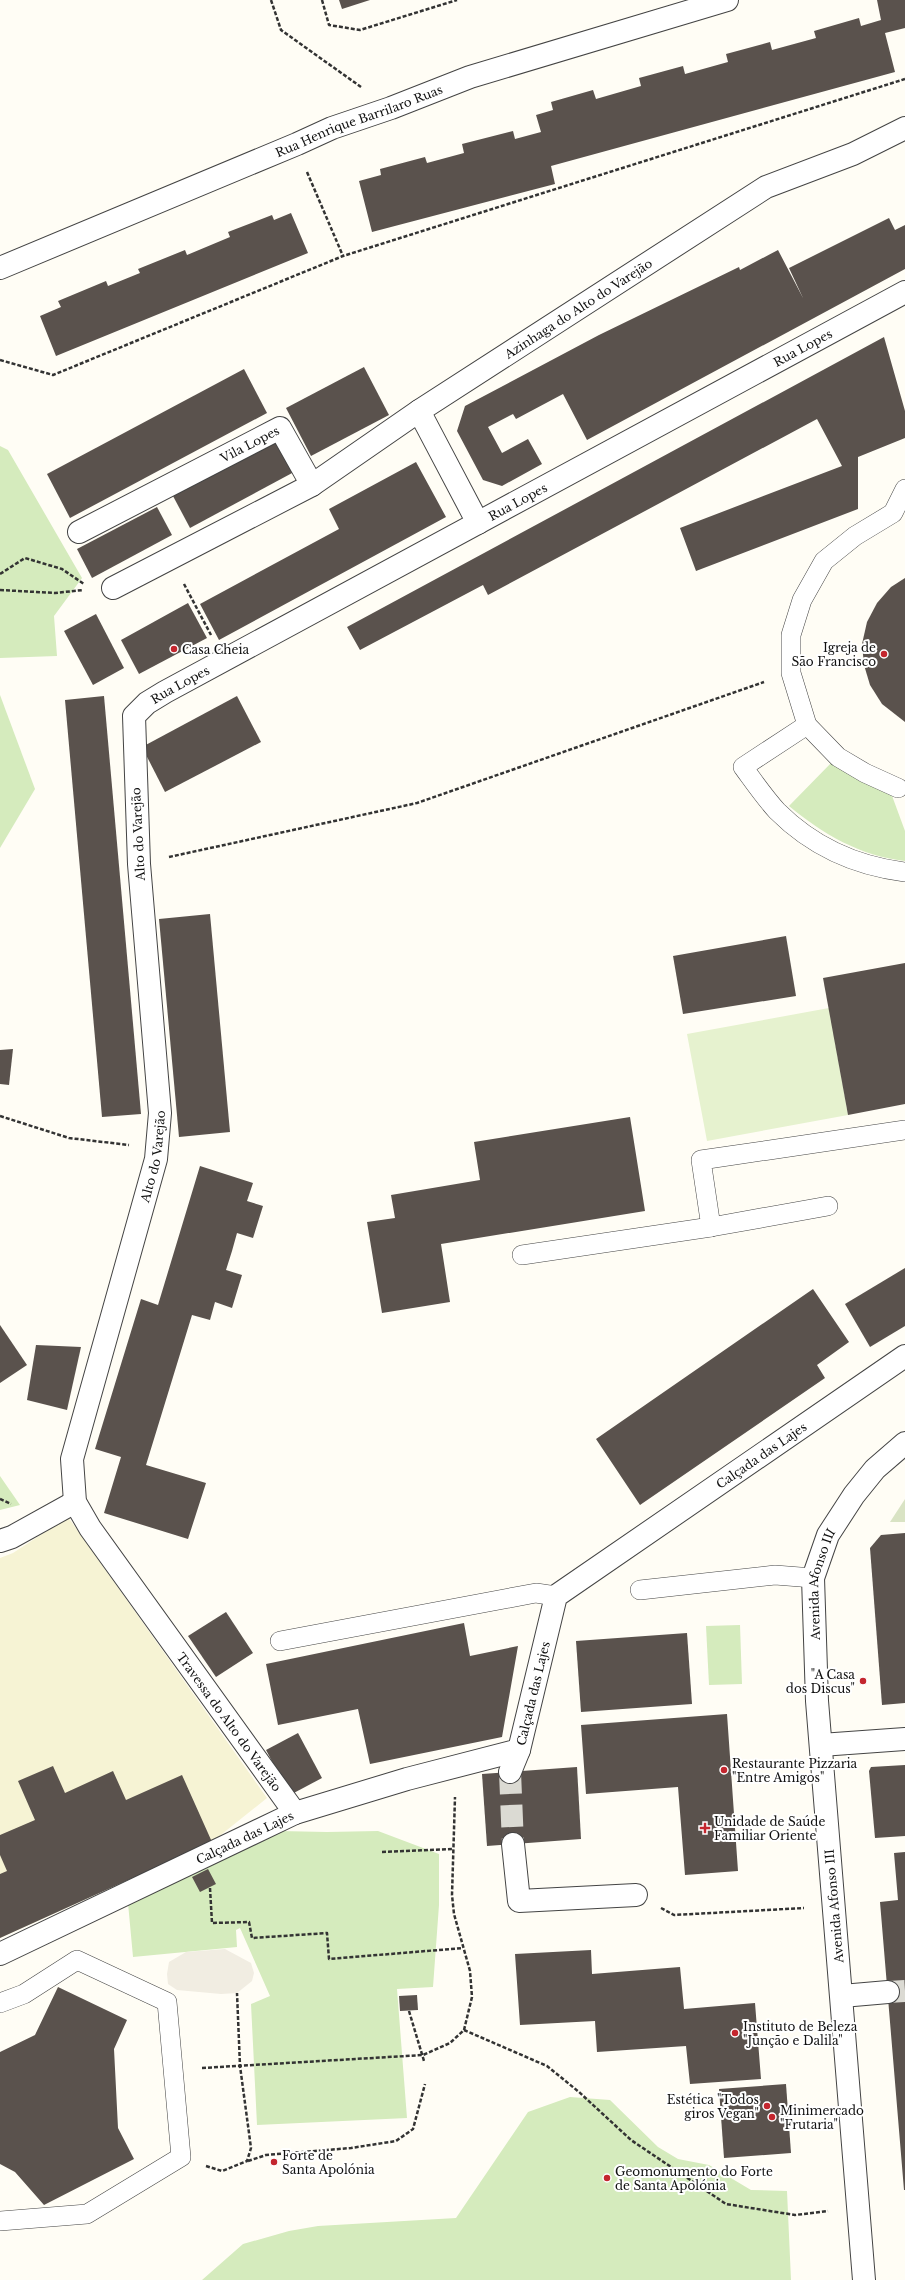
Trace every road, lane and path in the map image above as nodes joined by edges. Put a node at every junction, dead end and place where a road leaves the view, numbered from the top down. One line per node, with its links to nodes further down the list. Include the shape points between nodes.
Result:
1 (270, 0): 6 (path, via 281,30)
2 (322, 0): 3 (path, via 328,25 360,30)
3 (457, 0)
4 (727, 0): 6 (street, Rua Henrique Barrilaro Ruas, via 470,77)
5 (905, 79): 9 (path)
6 (391, 108): 8 (street, Rua Henrique Barrilaro Ruas, via 332,128)
7 (905, 128): 13 (street, Azinhaga do Alto do Varejão, via 853,154 766,187)
8 (297, 144): 9 (path); 10 (street, Rua Henrique Barrilaro Ruas)
9 (343, 256): 12 (path, via 53,375)
10 (0, 268)
11 (904, 294): 16 (street, Rua Lopes)
12 (0, 360)
13 (419, 411): 14 (street); 16 (street)
14 (312, 485): 17 (street, Vila Lopes, via 280,428); 18 (street)
15 (905, 489): 23 (lane, via 893,513 855,536 824,561 802,600 791,635)
16 (478, 523): 24 (street, Rua Lopes, via 165,692 147,703)
17 (79, 532)
18 (169, 558): 20 (street); 22 (path)
19 (0, 574): 20 (path, via 25,558 62,569)
20 (103, 589): 21 (path, via 55,593)
21 (0, 590)
22 (213, 639)
23 (791, 673): 25 (lane); 27 (path, via 417,803)
24 (134, 716): 27 (street, Alto do Varejão)
25 (807, 725): 26 (lane, via 838,757 865,774); 28 (lane, via 743,767 777,810 807,837 844,857 876,868)
26 (898, 788)
27 (139, 864): 37 (street, Alto do Varejão, via 160,1113 156,1159 72,1459)
28 (905, 872)
29 (0, 1116): 31 (path, via 69,1138)
30 (905, 1130): 33 (lane, via 701,1160)
31 (136, 1146)
32 (828, 1206): 33 (lane)
33 (711, 1227): 34 (lane)
34 (522, 1255)
35 (905, 1356): 41 (street, Calçada das Lajes)
36 (905, 1443): 39 (street, Avenida Afonso III, via 875,1470 854,1495 828,1535)
37 (75, 1502): 38 (street); 48 (street, Travessa do Alto do Varejão, via 90,1528)
38 (0, 1541)
39 (813, 1578): 40 (lane, via 775,1575); 44 (street, Avenida Afonso III)
40 (640, 1590)
41 (556, 1596): 42 (lane, via 536,1593); 45 (street, Calçada das Lajes)
42 (280, 1641)
43 (905, 1739): 44 (street)
44 (821, 1745): 54 (street, Avenida Afonso III)
45 (519, 1750): 46 (street, Calçada das Lajes); 47 (street)
46 (456, 1766): 48 (street, Calçada das Lajes); 50 (path)
47 (510, 1772)
48 (294, 1813): 56 (street, Calçada das Lajes)
49 (513, 1844): 53 (street, via 519,1901)
50 (453, 1849): 51 (path); 55 (path, via 452,1895)
51 (382, 1852)
52 (210, 1888): 55 (path, via 212,1923 249,1922 252,1938 327,1933 329,1959)
53 (636, 1894): 54 (path, via 674,1915)
54 (834, 1907): 59 (street, Avenida Afonso III)
55 (463, 1948): 62 (path, via 470,1971 472,1997)
56 (0, 1954)
57 (888, 1992): 59 (street)
58 (237, 1993): 65 (path)
59 (842, 1996): 70 (street, Avenida Afonso III)
60 (0, 2003): 66 (lane, via 24,1994 77,1960 167,2002)
61 (409, 2011): 63 (path)
62 (464, 2030): 63 (path, via 450,2043); 70 (path, via 546,2066 579,2092 631,2140 726,2204 796,2215)
63 (422, 2055): 64 (path); 65 (path)
64 (424, 2061)
65 (240, 2066): 66 (path); 69 (path, via 251,2148)
66 (173, 2070): 68 (lane)
67 (425, 2084): 69 (path, via 413,2130 396,2141 351,2148 266,2155)
68 (181, 2158): 69 (path, via 222,2171); 71 (lane, via 87,2214)
69 (247, 2162)
70 (859, 2208): 72 (street, Avenida Afonso III)
71 (0, 2221)
72 (864, 2280)

